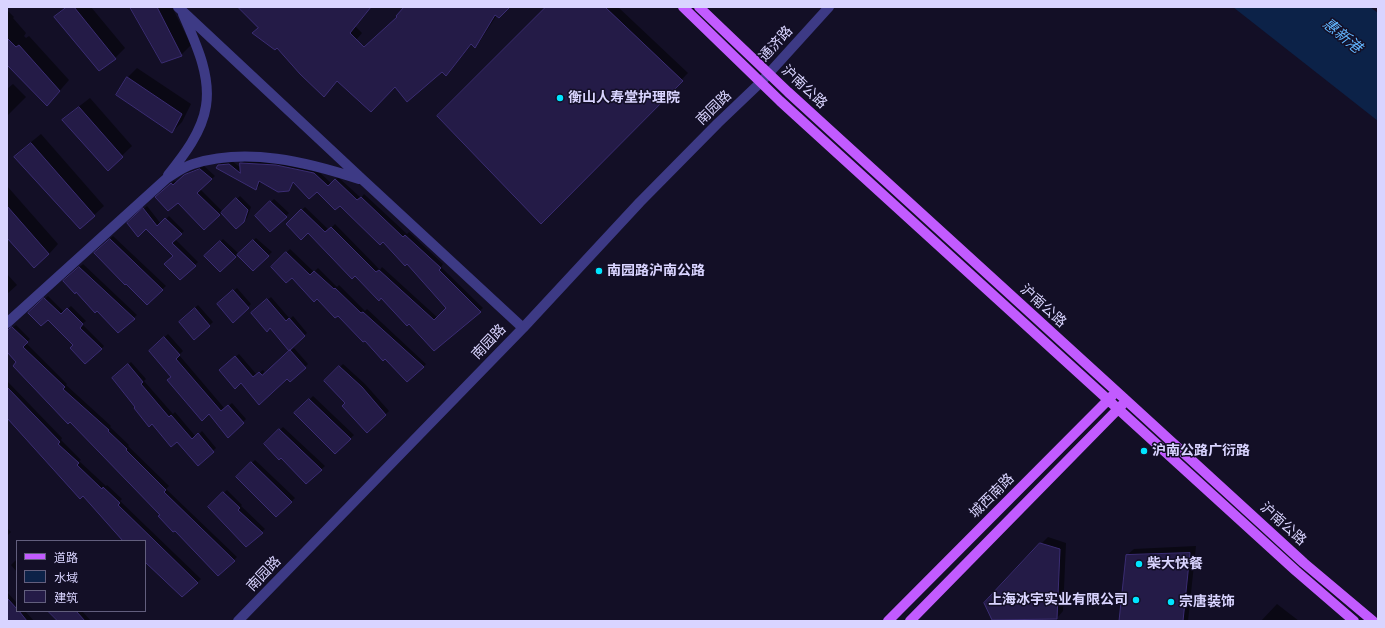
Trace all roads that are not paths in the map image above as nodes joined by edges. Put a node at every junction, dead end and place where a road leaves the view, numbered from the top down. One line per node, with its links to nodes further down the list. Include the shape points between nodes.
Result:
1 (683, 7): 6 (main road, 沪南公路)
2 (699, 7): 5 (main road, 沪南公路)
3 (829, 7): 5 (street, 通济路)
4 (180, 9): 7 (street, via 201,59 207,99 197,132); 8 (street)
5 (768, 74): 6 (street, 通济路); 11 (main road, 沪南公路)
6 (761, 82): 10 (street, 南园路, via 640,202); 12 (main road, 沪南公路)
7 (166, 179): 8 (street, via 191,165 224,158 246,157 299,163); 9 (street)
8 (363, 180): 10 (street)
9 (7, 323)
10 (523, 328): 15 (street, 南园路)
11 (1116, 391): 12 (main road, 城西南路); 13 (main road, 沪南公路)
12 (1108, 400): 14 (main road, 沪南公路); 16 (main road, 城西南路)
13 (1126, 401): 14 (main road, 城西南路); 19 (main road, 沪南公路, via 1304,563)
14 (1118, 409): 17 (main road, 城西南路); 18 (main road, 沪南公路)
15 (238, 621)
16 (888, 621)
17 (910, 621)
18 (1354, 621)
19 (1373, 621)

